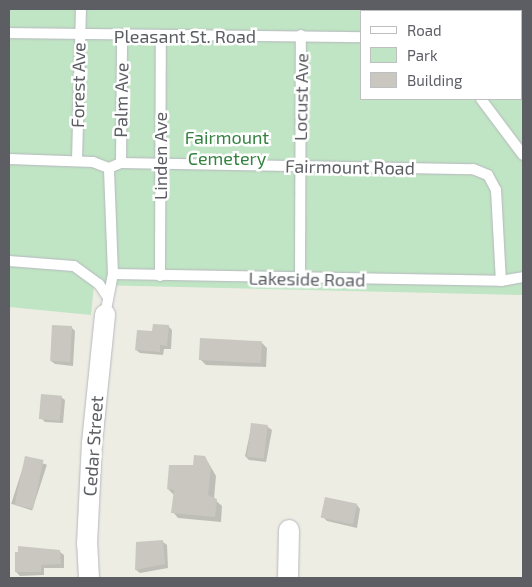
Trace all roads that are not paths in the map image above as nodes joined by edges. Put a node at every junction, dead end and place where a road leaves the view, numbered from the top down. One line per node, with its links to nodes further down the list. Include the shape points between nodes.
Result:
1 (81, 9): 3 (lane, Forest Ave)
2 (9, 33): 3 (lane, Pleasant St. Road)
3 (79, 35): 5 (lane, Pleasant St. Road); 11 (lane, Forest Ave)
4 (301, 35): 6 (lane, Pleasant St. Road); 7 (lane, Pleasant St. Road); 14 (lane, Locust Ave)
5 (122, 36): 6 (lane, Pleasant St. Road); 12 (lane, Palm Ave)
6 (161, 36): 13 (lane, Linden Ave)
7 (360, 37)
8 (482, 100): 9 (lane)
9 (523, 155)
10 (9, 158): 11 (lane)
11 (77, 161): 15 (lane)
12 (120, 163): 13 (lane, Fairmount Road); 15 (lane)
13 (160, 164): 14 (lane, Fairmount Road); 18 (lane, Linden Ave)
14 (300, 166): 20 (lane, Locust Ave); 21 (lane, Fairmount Road, via 473,169 488,176 496,190)
15 (109, 168): 17 (lane)
16 (9, 261): 22 (lane, via 74,266 99,284)
17 (113, 274): 18 (lane, Lakeside Road); 22 (lane)
18 (160, 276): 20 (lane, Lakeside Road)
19 (523, 277): 21 (lane)
20 (300, 279): 21 (lane, Lakeside Road)
21 (500, 281)
22 (106, 305): 24 (street, Cedar Street, via 92,452 87,544)
23 (288, 530): 25 (street)
24 (89, 578)
25 (288, 578)

